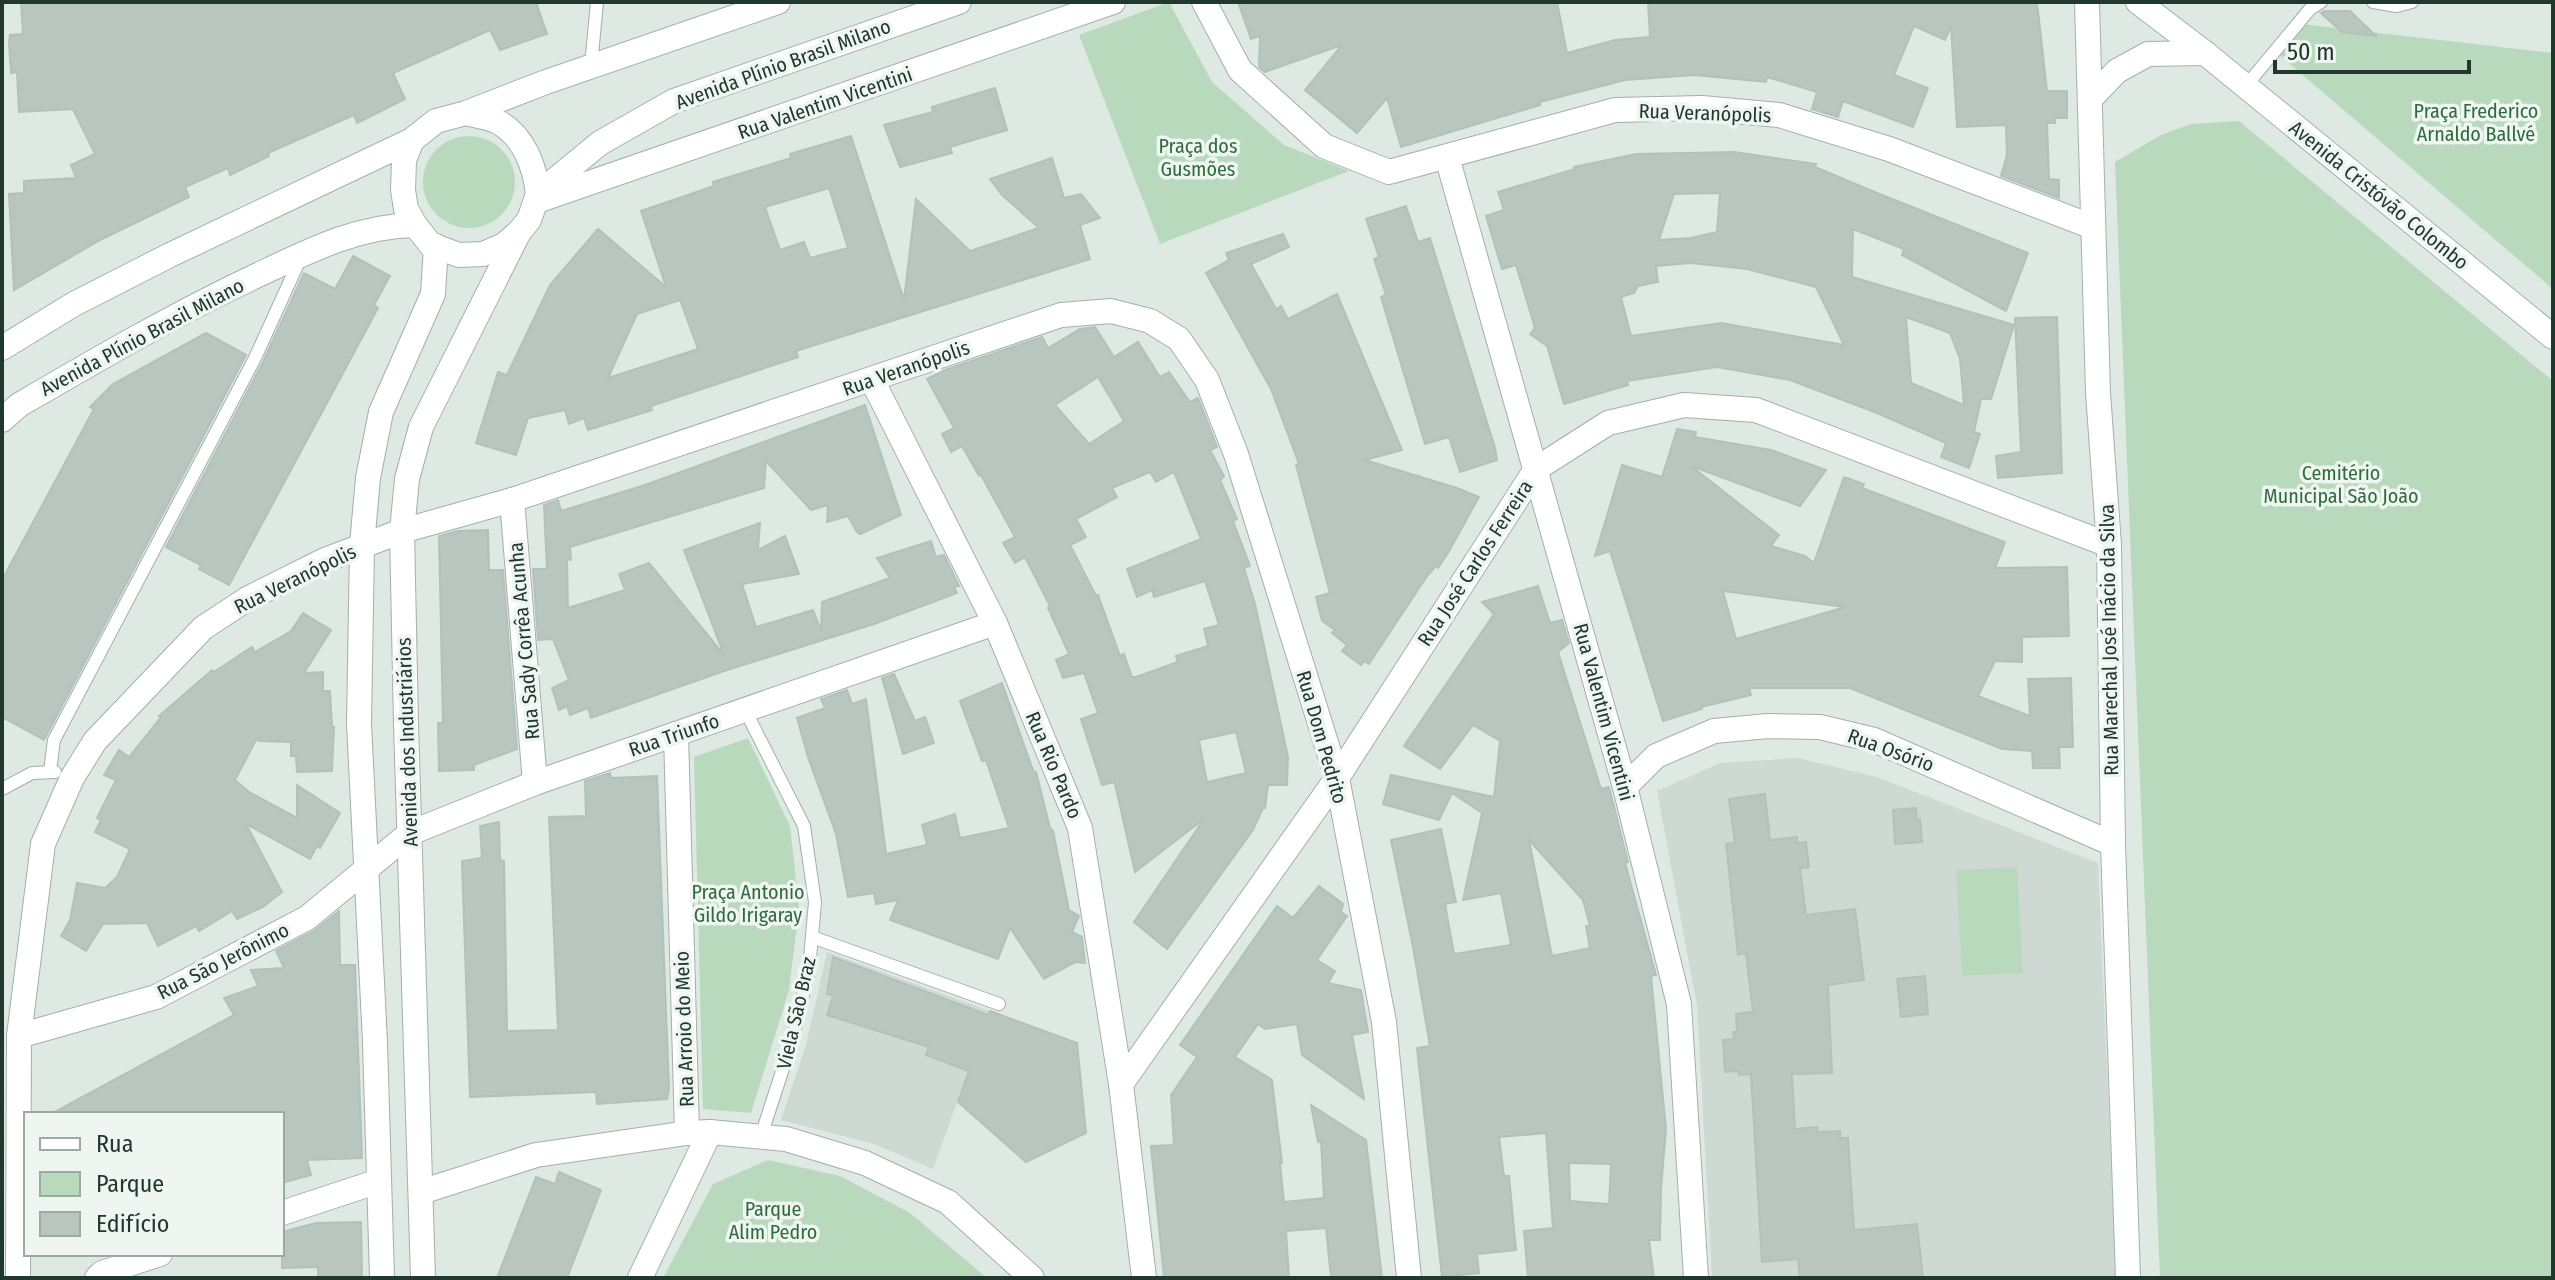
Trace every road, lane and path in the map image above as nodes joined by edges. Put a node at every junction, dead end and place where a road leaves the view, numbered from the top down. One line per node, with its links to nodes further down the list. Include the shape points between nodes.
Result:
1 (597, 2): 14 (lane)
2 (778, 2): 12 (street)
3 (959, 2): 20 (street, Avenida Plínio Brasil Milano, via 674,101 600,143)
4 (1113, 2): 20 (street, Rua Valentim Vicentini)
5 (1204, 2): 19 (street, via 1240,70 1324,146 1389,172)
6 (2087, 2): 16 (street, Rua Marechal José Inácio da Silva)
7 (2138, 2): 13 (street, Avenida Cristóvão Colombo)
8 (2162, 2): 13 (street, Avenida Cristóvão Colombo)
9 (2321, 2): 15 (lane)
10 (2373, 2): 11 (lane)
11 (2412, 2)
12 (737, 8): 14 (street)
13 (2205, 53): 15 (street, Avenida Cristóvão Colombo); 16 (street, via 2148,54 2117,71)
14 (591, 66): 17 (street)
15 (2245, 87): 27 (street, Avenida Cristóvão Colombo)
16 (2091, 98): 22 (street, Rua Marechal José Inácio da Silva)
17 (466, 113): 18 (street, via 436,121); 20 (street, via 499,122 518,141 530,158)
18 (412, 140): 21 (street, via 404,160 403,190); 28 (street, via 129,276)
19 (1447, 157): 22 (street, Rua Veranópolis, via 1615,110 1702,108 1779,115 1889,149); 31 (street, Rua Valentim Vicentini)
20 (537, 198): 23 (street, Avenida Plínio Brasil Milano)
21 (415, 225): 24 (street); 25 (street, Avenida Plínio Brasil Milano, via 387,225 347,235)
22 (2093, 227): 35 (street, Rua Marechal José Inácio da Silva)
23 (519, 232): 24 (street, Avenida Plínio Brasil Milano, via 483,254 459,255); 33 (street, Avenida dos Industriários, via 421,427 407,479)
24 (436, 246): 34 (street, via 433,294 381,412)
25 (302, 254): 30 (street, Avenida Plínio Brasil Milano, via 185,309 19,405); 39 (lane, Rua Veranópolis, via 255,358 54,740)
26 (1061, 315): 29 (street, Rua Veranópolis); 40 (street, Rua Dom Pedrito, via 1111,311 1150,321 1179,339 1207,380 1236,454)
27 (2553, 337)
28 (2, 348)
29 (872, 380): 32 (street, Rua Veranópolis); 36 (street, Rua Rio Pardo)
30 (2, 420)
31 (1536, 469): 35 (street, Rua José Carlos Ferreira, via 1608,423 1684,405 1756,410); 40 (street, Rua José Carlos Ferreira); 42 (street, Rua Valentim Vicentini)
32 (512, 500): 33 (street, Rua Veranópolis); 41 (street, Rua Sady Corrêa Acunha)
33 (402, 531): 34 (street, Rua Veranópolis); 44 (street, Avenida dos Industriários)
34 (362, 545): 39 (street, Rua Veranópolis, via 247,599 203,628); 46 (street, via 359,724)
35 (2109, 545): 45 (street, Rua Marechal José Inácio da Silva)
36 (995, 623): 37 (street, Rua Triunfo); 50 (street, Rua Rio Pardo, via 1080,828)
37 (745, 710): 38 (street, Rua Triunfo); 47 (lane, Viela São Braz, via 804,826 815,902)
38 (676, 734): 41 (street, Rua Triunfo); 51 (street, Rua Arroio do Meio)
39 (61, 774): 43 (lane, via 32,773); 49 (street, Rua Veranópolis, via 43,844)
40 (1337, 778): 50 (street, Rua José Carlos Ferreira); 64 (street, Rua Dom Pedrito, via 1384,1022)
41 (535, 783): 44 (street, Rua Triunfo)
42 (1625, 787): 45 (street, Rua Osório, via 1656,756 1714,731 1820,727 1874,740); 65 (street, Rua Valentim Vicentini, via 1679,1004)
43 (2, 789)
44 (410, 833): 46 (street, Rua Triunfo); 54 (street, Avenida dos Industriários)
45 (2113, 844): 66 (street, Rua Marechal José Inácio da Silva)
46 (366, 871): 49 (street, Rua São Jerônimo, via 307,918 156,997); 53 (street)
47 (812, 937): 48 (lane); 52 (lane, Viela São Braz, via 796,1027)
48 (999, 1004)
49 (19, 1036): 57 (street, Rua Veranópolis)
50 (1121, 1084): 63 (street, Rua Rio Pardo)
51 (699, 1132): 52 (street); 54 (street, via 536,1155); 61 (street, Rua Arroio do Meio)
52 (761, 1136): 62 (street, via 865,1163 948,1202)
53 (379, 1181): 55 (street); 59 (street)
54 (421, 1192): 60 (street, Avenida dos Industriários)
55 (284, 1212)
56 (154, 1256): 58 (street)
57 (18, 1278)
58 (97, 1278)
59 (382, 1278)
60 (423, 1278)
61 (640, 1278)
62 (1032, 1278)
63 (1144, 1278)
64 (1409, 1278)
65 (1696, 1278)
66 (2128, 1278)

